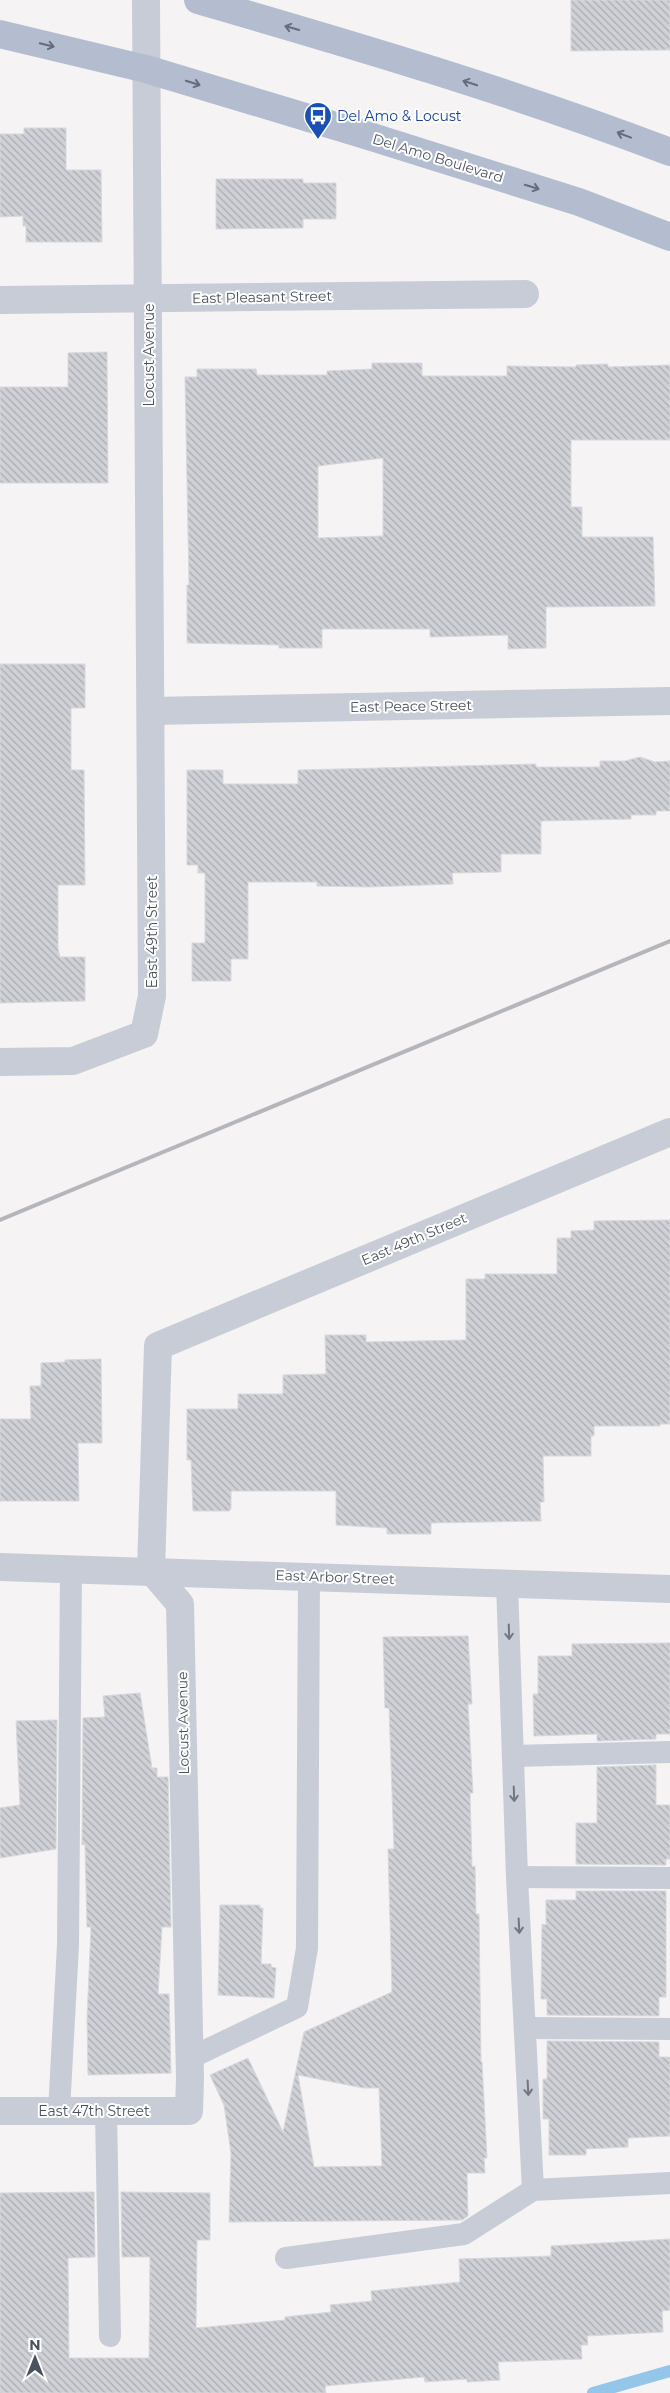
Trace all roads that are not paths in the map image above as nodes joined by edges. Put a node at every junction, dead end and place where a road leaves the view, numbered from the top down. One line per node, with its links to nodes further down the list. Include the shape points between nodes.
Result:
1 (146, 0): 4 (street, Locust Avenue)
2 (198, 0): 5 (main road, one-way to 2, via 593,123 339,41)
3 (0, 34): 4 (main road, Del Amo Boulevard, one-way to 4)
4 (146, 69): 6 (main road, Del Amo Boulevard, one-way to 6, via 570,199); 8 (street, Locust Avenue)
5 (670, 152)
6 (670, 237)
7 (524, 294): 8 (street, East Pleasant Street)
8 (149, 299): 9 (street, East Pleasant Street); 11 (street, Locust Avenue)
9 (0, 300)
10 (670, 701): 11 (street, East Peace Street)
11 (151, 710): 12 (street, East 49th Street, via 152,996 144,1034 73,1061)
12 (0, 1062)
13 (670, 1132): 16 (street, East 49th Street, via 158,1346)
14 (0, 1567): 15 (street, East Arbor Street)
15 (71, 1568): 16 (street, East Arbor Street); 30 (lane, via 68,1935)
16 (151, 1570): 17 (street, East Arbor Street); 26 (street, Locust Avenue, via 180,1604)
17 (309, 1576): 18 (street, East Arbor Street); 26 (lane, via 307,1948 297,2006)
18 (507, 1583): 19 (street, East Arbor Street); 21 (lane, one-way to 21)
19 (670, 1589)
20 (670, 1752): 21 (lane)
21 (513, 1756): 22 (lane, one-way to 22)
22 (517, 1877): 23 (lane); 24 (lane, one-way to 24)
23 (670, 1878)
24 (524, 2028): 25 (lane); 32 (lane, one-way to 32)
25 (670, 2029)
26 (190, 2058): 28 (street, Locust Avenue)
27 (106, 2111): 28 (street, East 47th Street); 30 (street, East 47th Street); 34 (lane)
28 (189, 2111)
29 (0, 2112): 30 (street, East 47th Street)
30 (59, 2112)
31 (670, 2182): 32 (lane)
32 (533, 2190): 33 (lane, via 464,2234)
33 (286, 2258)
34 (110, 2336)

